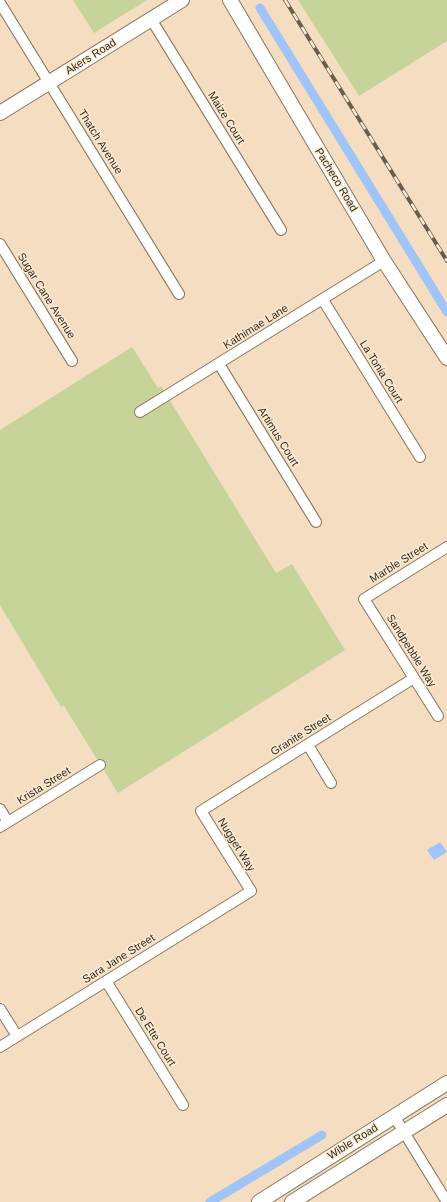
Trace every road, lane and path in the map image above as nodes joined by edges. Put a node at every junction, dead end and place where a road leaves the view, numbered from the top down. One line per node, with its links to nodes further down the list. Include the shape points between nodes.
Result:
1 (182, 0): 4 (street, Akers Road)
2 (230, 0): 9 (street, Pacheco Road)
3 (0, 3): 5 (street, Thatch Avenue)
4 (151, 19): 5 (street, Akers Road); 7 (street, Maize Court)
5 (49, 83): 6 (street, Akers Road); 10 (street, Thatch Avenue)
6 (0, 114)
7 (281, 230)
8 (0, 244): 13 (street, Sugar Cane Avenue)
9 (384, 261): 11 (street, Kathimae Lane); 12 (street, Pacheco Road)
10 (179, 294)
11 (322, 300): 14 (street, Kathimae Lane); 16 (street, La Tonia Court)
12 (447, 358)
13 (72, 361)
14 (219, 364): 15 (street, Kathimae Lane); 17 (street, Artimus Court)
15 (140, 412)
16 (420, 457)
17 (316, 522)
18 (447, 547): 19 (street, Marble Street)
19 (364, 599): 20 (street, Sandpebble Way)
20 (414, 678): 21 (street, Sandpebble Way); 22 (street, Granite Street)
21 (438, 716)
22 (308, 745): 24 (street); 26 (street, Granite Street)
23 (100, 765): 27 (street, Krista Street)
24 (331, 783)
25 (0, 809): 27 (street)
26 (201, 811): 28 (street, Nugget Way)
27 (4, 825)
28 (250, 891): 29 (street, Sara Jane Street)
29 (106, 981): 31 (street, Sara Jane Street); 34 (street, De Ette Court)
30 (0, 1010): 31 (street)
31 (17, 1036): 32 (street, Sara Jane Street)
32 (0, 1047)
33 (447, 1083): 36 (street, Wible Road)
34 (183, 1105)
35 (447, 1105): 37 (street, Wible Road)
36 (394, 1116): 37 (street); 38 (street, Wible Road)
37 (404, 1132): 39 (street, Wible Road); 40 (street)
38 (259, 1202)
39 (292, 1202)
40 (447, 1202)

